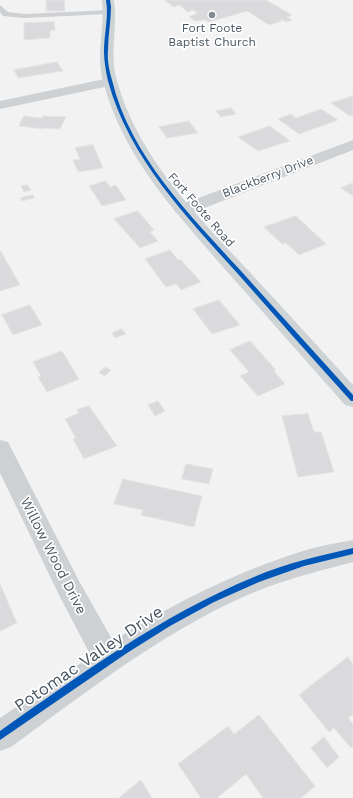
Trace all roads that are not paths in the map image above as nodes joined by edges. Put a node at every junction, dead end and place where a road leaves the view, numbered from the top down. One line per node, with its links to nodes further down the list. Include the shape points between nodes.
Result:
1 (108, 6): 2 (lane, via 25,16 6,14); 3 (street, Fort Foote Road, via 106,55)
2 (0, 7)
3 (109, 82): 4 (street); 6 (street, Fort Foote Road, via 135,141 165,188)
4 (0, 105)
5 (353, 145): 6 (street, Blackberry Drive)
6 (183, 210): 7 (street, Fort Foote Road)
7 (353, 399)
8 (0, 449): 10 (street, Willow Wood Drive, via 69,588)
9 (353, 551): 10 (street, Potomac Valley Drive, via 300,564 230,591 176,618)
10 (109, 661): 11 (street, Potomac Valley Drive)
11 (0, 736)

